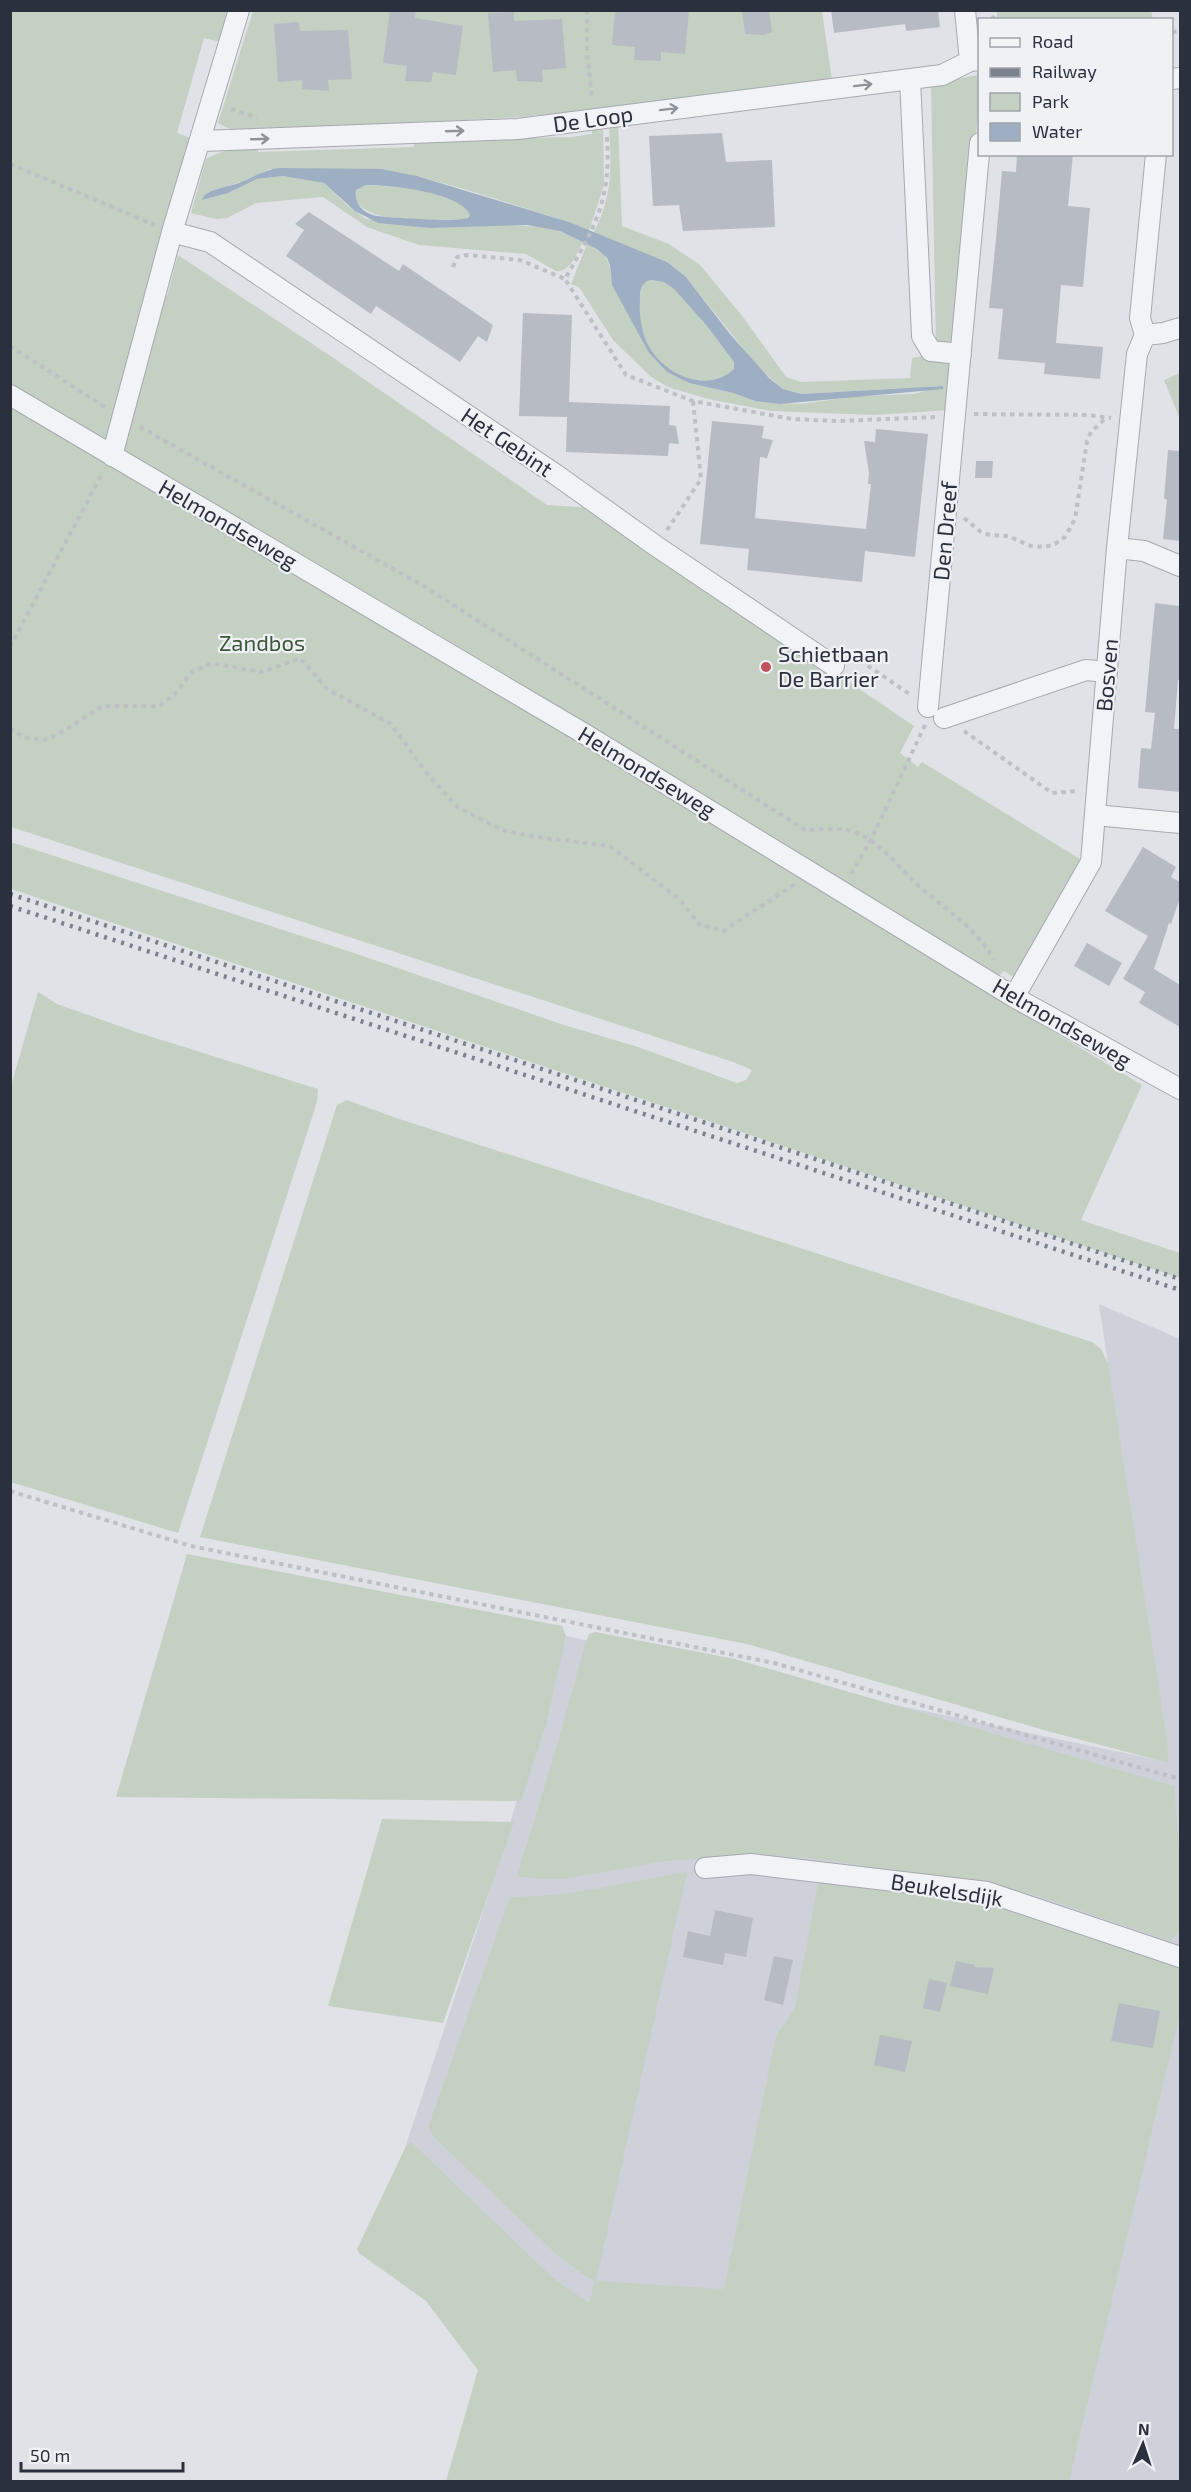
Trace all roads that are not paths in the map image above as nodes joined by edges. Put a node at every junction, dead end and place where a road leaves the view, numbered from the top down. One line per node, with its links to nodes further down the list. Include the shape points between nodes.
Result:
1 (239, 10): 5 (street)
2 (965, 10): 3 (street)
3 (975, 60): 4 (street, De Loop, via 942,75)
4 (910, 79): 5 (street, De Loop, one-way to 4, via 518,129); 11 (street, via 922,336 931,351)
5 (201, 141): 8 (street)
6 (979, 156): 11 (street, Den Dreef)
7 (1156, 156): 10 (street, Bosven, via 1140,318)
8 (172, 232): 13 (street); 16 (street, Het Gebint, via 210,242)
9 (1180, 328): 10 (street)
10 (1145, 335): 14 (street, Bosven, via 1137,354)
11 (961, 354): 18 (street, Den Dreef)
12 (10, 395): 13 (street, Helmondseweg)
13 (112, 456): 22 (street, Helmondseweg, via 583,733)
14 (1117, 548): 15 (street, via 1144,551); 17 (street, Bosven)
15 (1180, 566)
16 (834, 666)
17 (1107, 672): 19 (street, via 1086,670); 20 (street, Bosven)
18 (928, 707)
19 (945, 718)
20 (1095, 815): 21 (street); 22 (street, Bosven, via 1091,862)
21 (1180, 823)
22 (1014, 997): 23 (street, Helmondseweg)
23 (1180, 1089)
24 (705, 1868): 25 (street, Beukelsdijk, via 751,1864 987,1892)
25 (1180, 1957)

